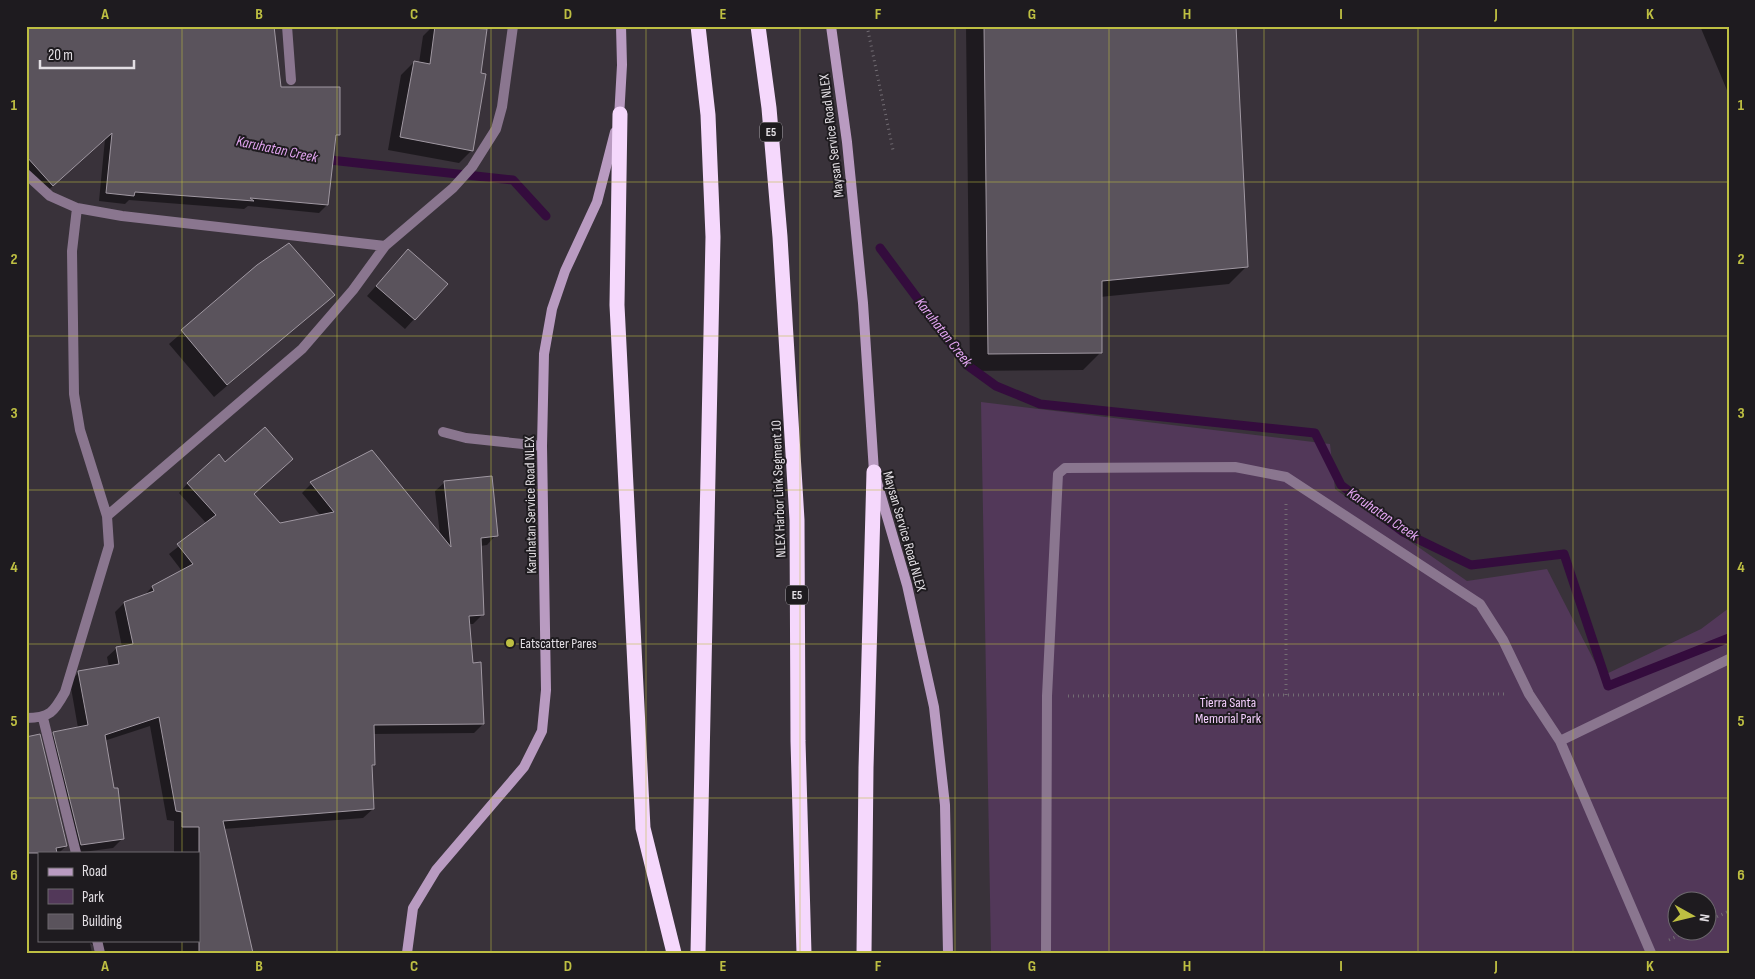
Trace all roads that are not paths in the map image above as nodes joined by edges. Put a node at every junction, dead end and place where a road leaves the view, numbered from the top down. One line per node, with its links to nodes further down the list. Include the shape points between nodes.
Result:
1 (287, 26): 7 (street)
2 (513, 26): 11 (street, via 496,130 454,188)
3 (621, 26): 8 (street, Karuhatan Service Road NLEX)
4 (698, 26): 23 (highway, via 708,115 713,238)
5 (758, 26): 24 (highway, NLEX Harbor Link Segment 10 / E5, via 780,237 797,520 798,741)
6 (832, 26): 14 (street, Maysan Service Road NLEX, via 861,284)
7 (291, 80)
8 (620, 114): 13 (street, Karuhatan Service Road NLEX, via 597,202 565,271 552,309 544,354); 22 (highway, via 616,305 642,828)
9 (26, 174): 10 (street, via 50,196)
10 (77, 208): 11 (street); 15 (street, via 72,251 74,394 80,430)
11 (385, 246): 15 (street, via 353,290 302,349)
12 (443, 432): 13 (street, via 466,438)
13 (542, 446): 21 (street, Karuhatan Service Road NLEX, via 546,690 542,731 524,767 436,870 413,908)
14 (874, 472): 25 (highway); 26 (street, Maysan Service Road NLEX, via 907,585 934,707 945,804)
15 (107, 516): 18 (street, via 109,546 65,692 55,709)
16 (1729, 659): 19 (street)
17 (26, 718): 18 (street)
18 (43, 718): 20 (street)
19 (1560, 741): 27 (street, via 1529,694 1503,640 1480,604 1286,477 1234,467 1065,468 1058,474 1047,696); 28 (street)
20 (76, 852)
21 (407, 953)
22 (674, 953)
23 (698, 953)
24 (804, 953)
25 (864, 953)
26 (948, 953)
27 (1046, 953)
28 (1651, 953)

